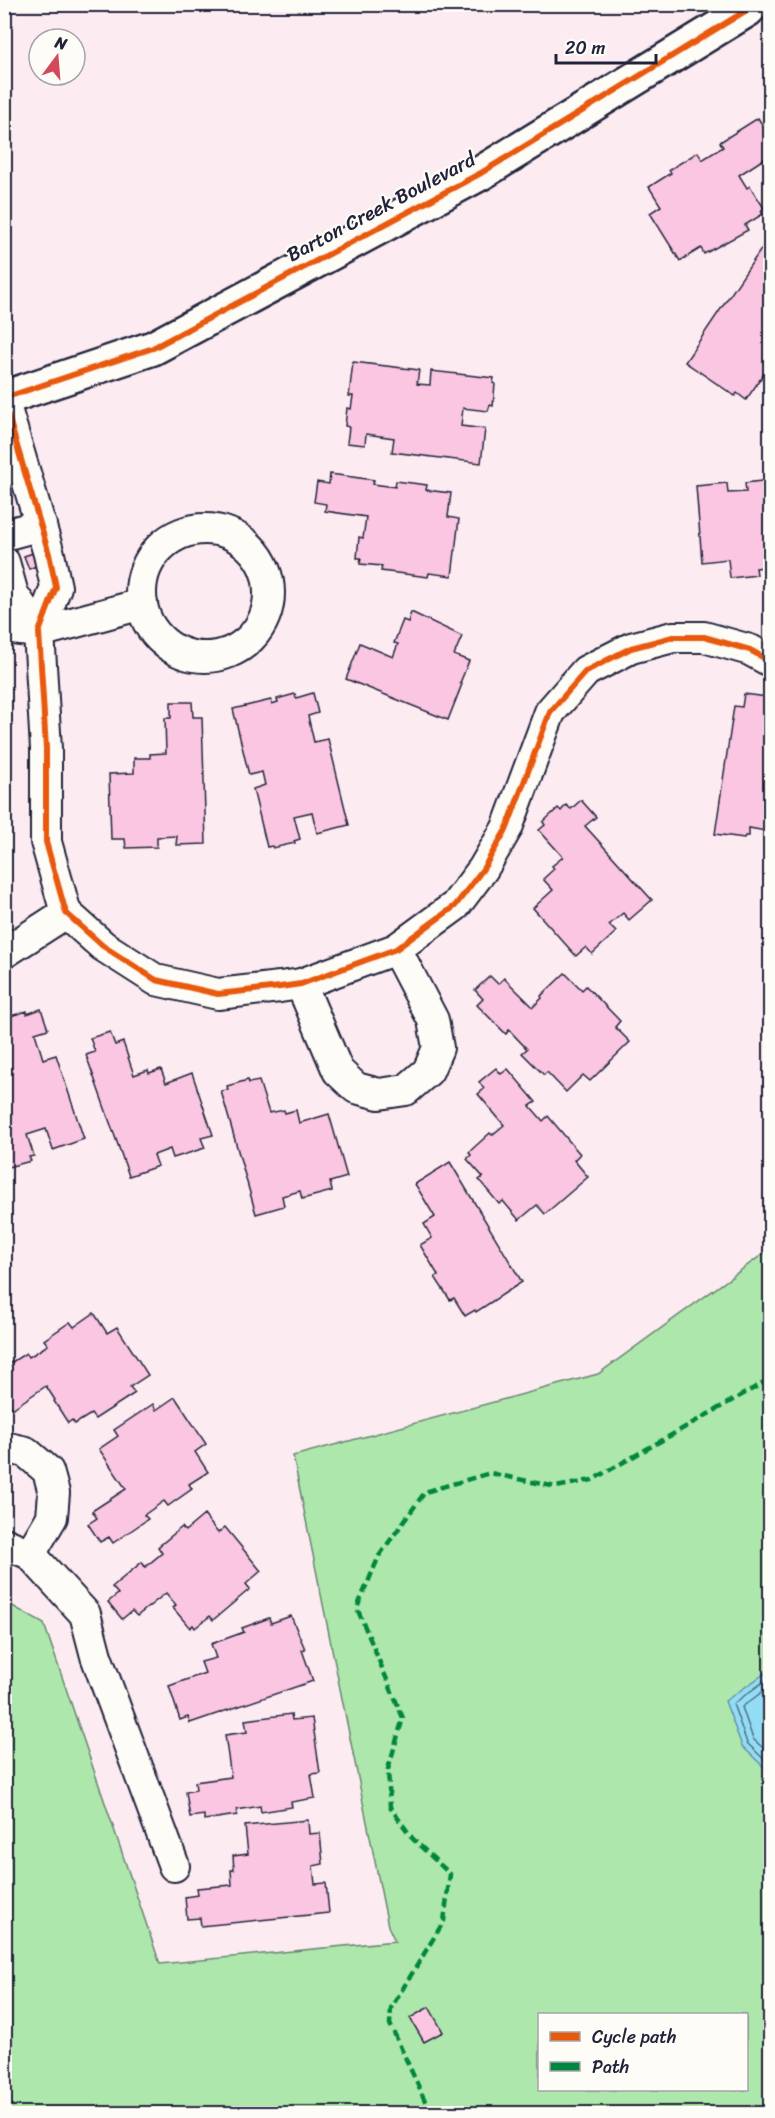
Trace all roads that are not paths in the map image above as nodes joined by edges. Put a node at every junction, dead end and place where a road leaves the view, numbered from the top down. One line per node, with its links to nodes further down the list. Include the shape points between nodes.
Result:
1 (753, 4): 2 (street, Barton Creek Boulevard, via 481,173 153,348)
2 (4, 400): 3 (street)
3 (41, 525): 4 (street); 8 (street, via 57,587)
4 (4, 535)
5 (4, 562): 8 (street, via 13,594)
6 (142, 604): 6 (street, via 148,623 160,639 186,653 216,656 235,650 263,622 268,581 260,560 246,543 226,532 204,529 182,533 163,544 148,561 141,582); 8 (street)
7 (4, 628): 8 (street)
8 (39, 632): 10 (street, via 46,749 46,842)
9 (771, 661): 11 (street, via 704,638 674,637 631,648 586,671 550,712 507,828 483,869 455,906)
10 (66, 913): 12 (street); 13 (street, via 103,946 156,980 218,994)
11 (396, 949): 13 (street); 13 (street, via 433,1020 438,1048 428,1071 406,1090 380,1094 356,1088 338,1071)
12 (4, 953)
13 (301, 984)
14 (4, 1447): 15 (street, via 26,1452 48,1471 54,1493 52,1517)
15 (17, 1548): 16 (street, via 85,1614 96,1656)
16 (174, 1866)

